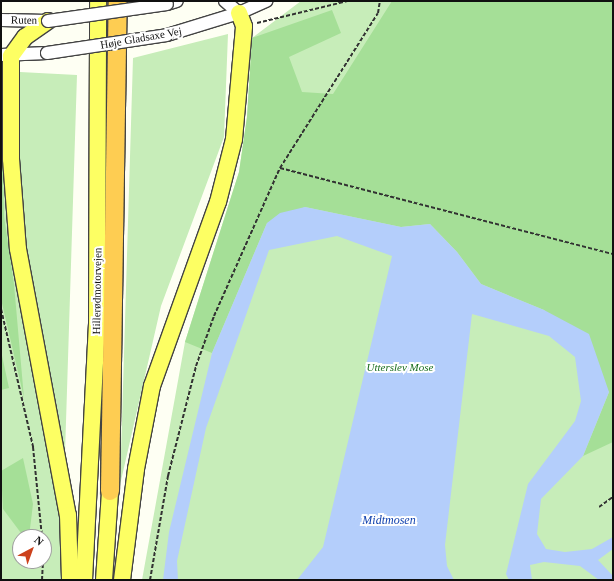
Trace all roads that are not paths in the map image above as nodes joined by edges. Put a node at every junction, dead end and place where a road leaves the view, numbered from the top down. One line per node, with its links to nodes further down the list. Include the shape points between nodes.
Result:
1 (98, 1): 12 (main road, Hillerødmotorvejen, via 97,323)
2 (118, 1): 10 (highway, Hillerødmotorvejen)
3 (225, 1): 6 (street)
4 (266, 1): 6 (street, Høje Gladsaxe Vej)
5 (172, 2): 8 (street, bridge)
6 (239, 13): 9 (street, Høje Gladsaxe Vej, bridge, via 167,35 47,53); 14 (main road, via 244,26 234,139 218,202 152,386 136,469)
7 (1, 20): 8 (street, Ruten)
8 (48, 21): 9 (main road, via 25,37)
9 (6, 55): 11 (main road, via 18,249 64,487 68,516)
10 (110, 491): 13 (main road, Hillerødmotorvejen)
11 (70, 580)
12 (84, 580)
13 (104, 580)
14 (122, 580)

